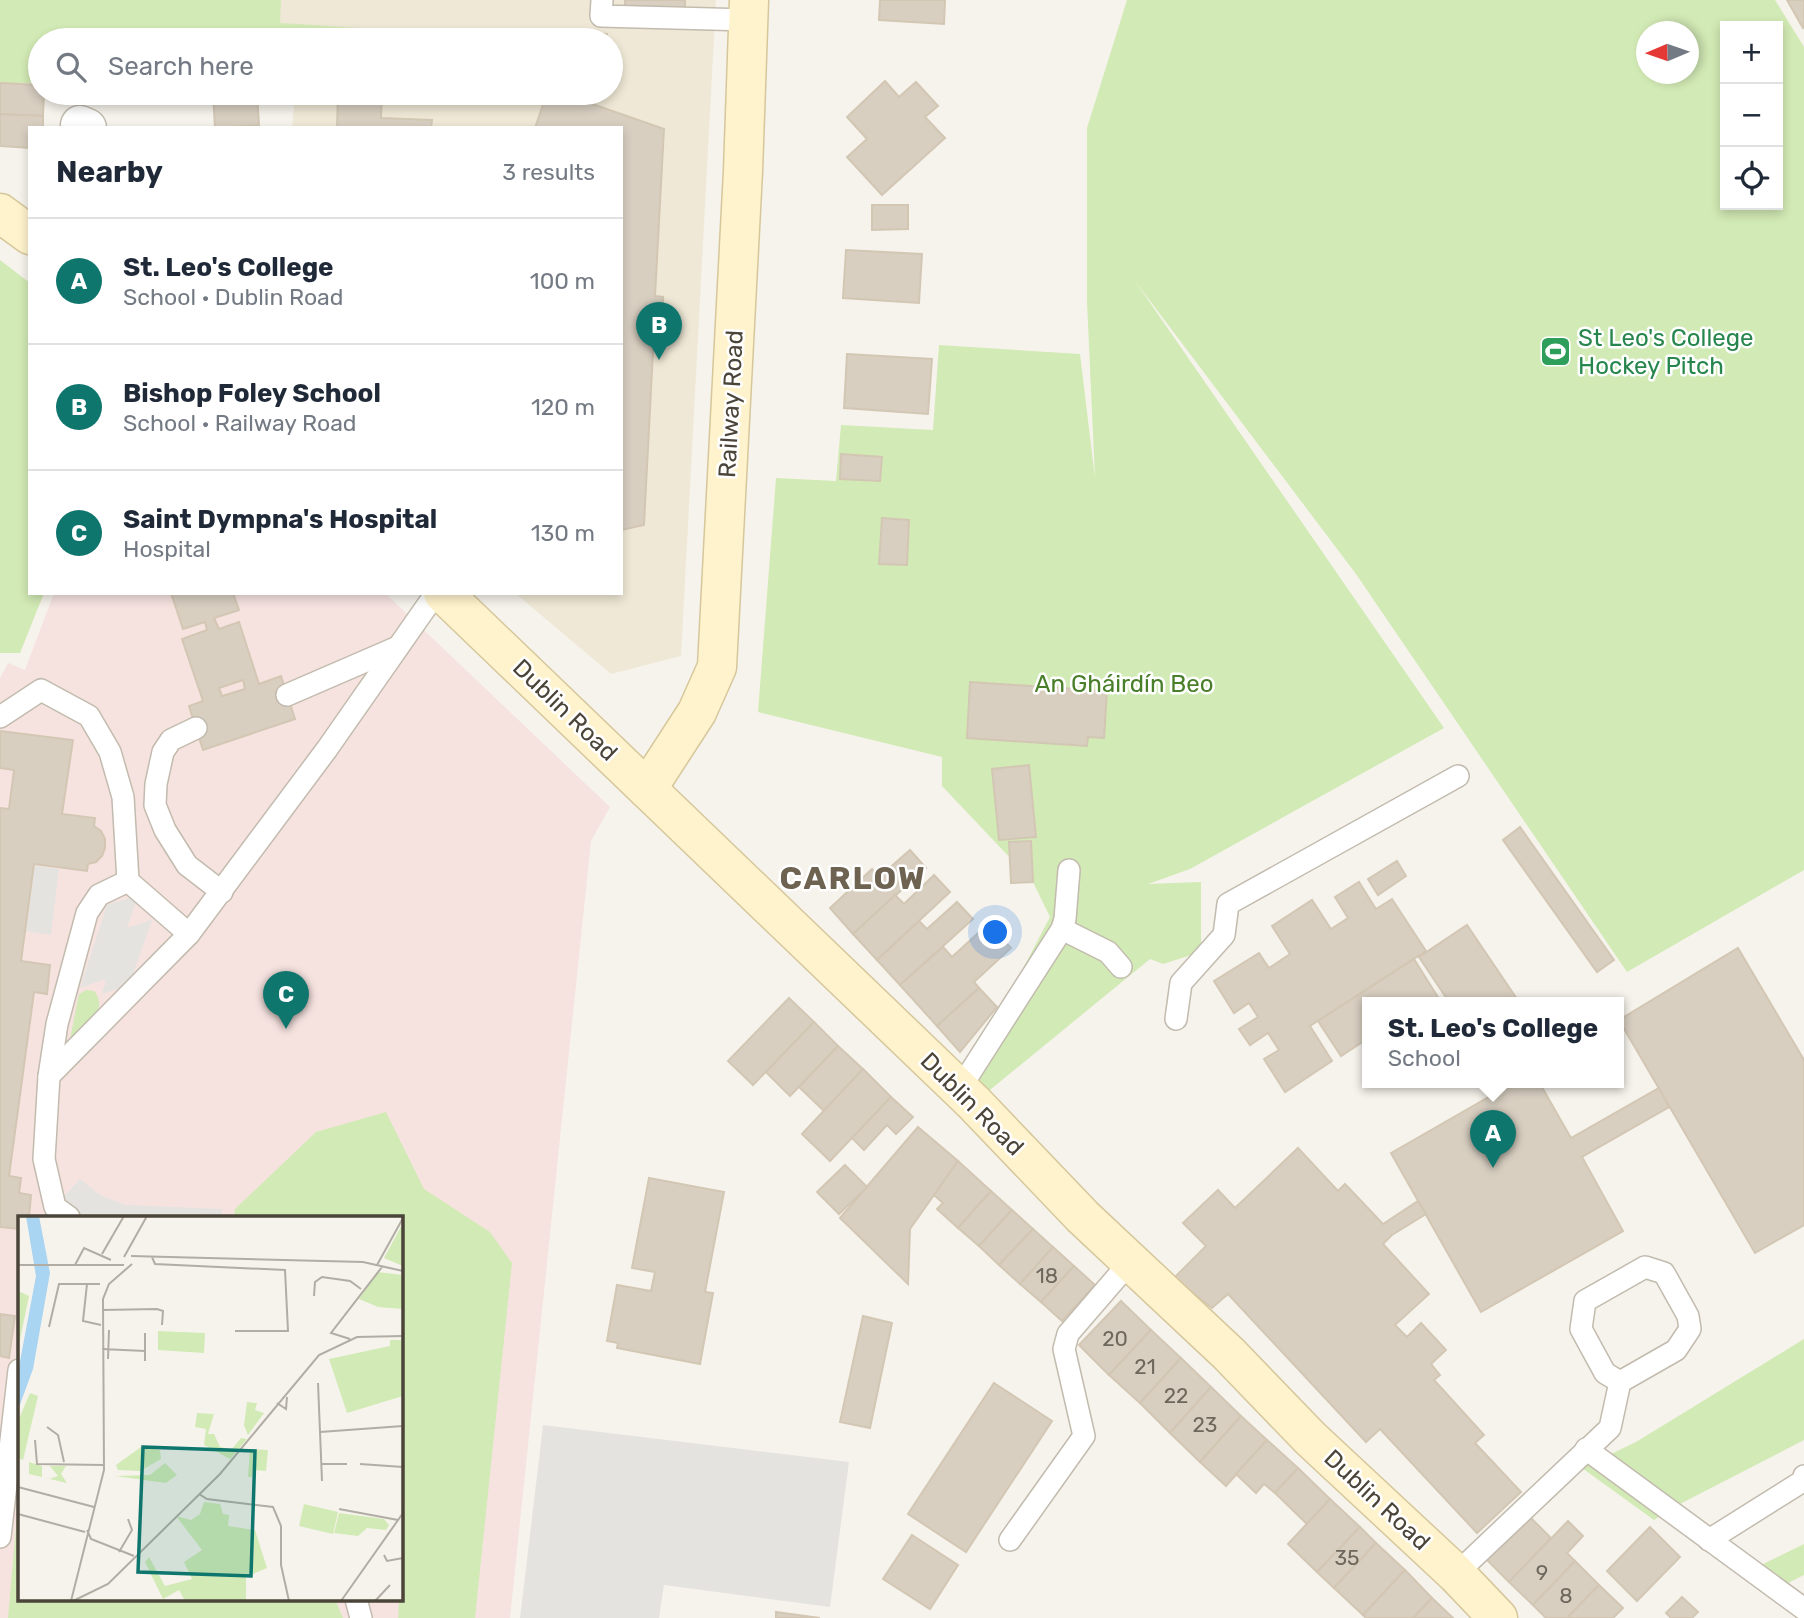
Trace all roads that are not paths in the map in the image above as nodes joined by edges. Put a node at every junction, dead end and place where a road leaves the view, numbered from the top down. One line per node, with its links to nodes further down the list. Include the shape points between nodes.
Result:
1 (602, 0): 2 (lane, via 601,16)
2 (748, 10): 12 (main road, Railway Road, via 717,667 697,712)
3 (0, 213): 4 (main road)
4 (28, 233)
5 (435, 595): 7 (lane)
6 (445, 595): 12 (main road, Dublin Road)
7 (400, 646): 8 (lane); 15 (lane)
8 (287, 695)
9 (0, 718): 14 (lane, via 41,690 89,716 110,752 123,797)
10 (196, 728): 15 (lane, via 171,740 163,752 155,805 187,865)
11 (1458, 776): 19 (lane, via 1228,904 1224,935 1181,983)
12 (647, 789): 21 (main road, Dublin Road)
13 (1069, 870): 16 (lane)
14 (128, 881): 17 (lane); 20 (lane, via 99,895 87,913 57,1024)
15 (222, 892): 17 (lane)
16 (1062, 929): 18 (lane, via 1108,952); 21 (lane)
17 (189, 934): 20 (lane)
18 (1121, 967)
19 (1176, 1019)
20 (49, 1076): 22 (lane, via 44,1159)
21 (959, 1090): 23 (main road, Dublin Road)
22 (58, 1214)
23 (1130, 1262): 29 (lane, via 1068,1334 1064,1349 1084,1436); 31 (main road, Dublin Road)
24 (18, 1379): 28 (lane)
25 (1620, 1382): 25 (lane, via 1676,1350 1690,1329 1688,1316 1664,1273 1645,1267 1585,1301 1580,1329 1605,1373); 26 (lane, via 1611,1428)
26 (1586, 1449): 30 (lane); 31 (lane)
27 (1804, 1476): 30 (lane)
28 (0, 1537)
29 (1010, 1540)
30 (1709, 1540): 33 (lane)
31 (1456, 1574): 35 (main road, Dublin Road)
32 (356, 1600): 34 (lane)
33 (1804, 1609)
34 (361, 1618)
35 (1498, 1618)

